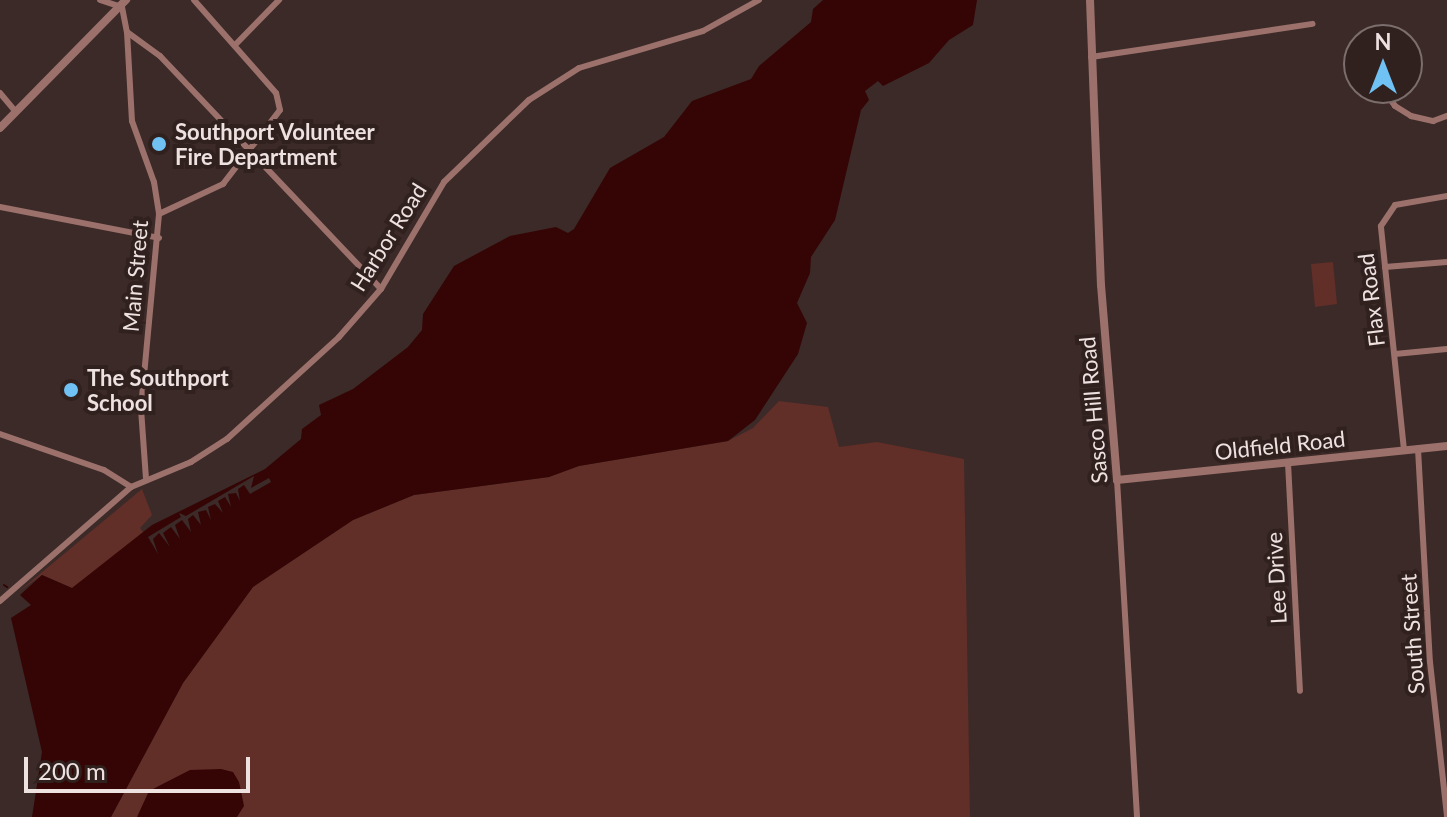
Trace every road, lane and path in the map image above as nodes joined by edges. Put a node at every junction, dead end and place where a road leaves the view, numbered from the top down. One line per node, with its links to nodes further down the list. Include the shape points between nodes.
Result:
1 (100, 0): 6 (street)
2 (194, 0): 9 (street)
3 (279, 0): 9 (street)
4 (759, 0): 23 (street, Harbor Road, via 703,31 579,68 529,100 444,182)
5 (1090, 0): 10 (street, Sasco Hill Road)
6 (124, 4): 8 (street, Main Street); 13 (street)
7 (1313, 24): 10 (street)
8 (127, 32): 16 (street, via 160,56); 19 (street, Main Street, via 132,121 154,182)
9 (236, 44): 16 (street, via 280,102 279,113)
10 (1091, 57): 32 (street, Sasco Hill Road)
11 (0, 93): 13 (street)
12 (1394, 104): 14 (street, via 1411,116 1433,121)
13 (15, 111): 15 (street)
14 (1447, 116)
15 (0, 128)
16 (249, 152): 19 (street, via 223,184); 23 (street)
17 (1447, 196): 22 (street, Flax Road, via 1404,201 1387,211 1381,226)
18 (0, 207): 20 (street)
19 (159, 214): 20 (street, Main Street)
20 (159, 238): 31 (street, Main Street, via 141,409)
21 (1447, 262): 22 (street)
22 (1385, 267): 25 (street, Flax Road)
23 (381, 289): 31 (street, Harbor Road, via 339,337 227,439 191,462)
24 (1447, 349): 25 (street)
25 (1395, 354): 29 (street, Flax Road)
26 (0, 434): 33 (street, via 89,465)
27 (1447, 446): 28 (street, Oldfield Road)
28 (1418, 449): 29 (street, Oldfield Road); 36 (street, South Street)
29 (1404, 450): 30 (street, Oldfield Road)
30 (1288, 463): 32 (street, Oldfield Road); 35 (street, Lee Drive)
31 (146, 478): 33 (street, Harbor Road)
32 (1117, 480): 37 (street, Sasco Hill Road)
33 (131, 487): 34 (street, Harbor Road)
34 (0, 601)
35 (1300, 691)
36 (1444, 764): 38 (street, South Street)
37 (1137, 817)
38 (1447, 817)

